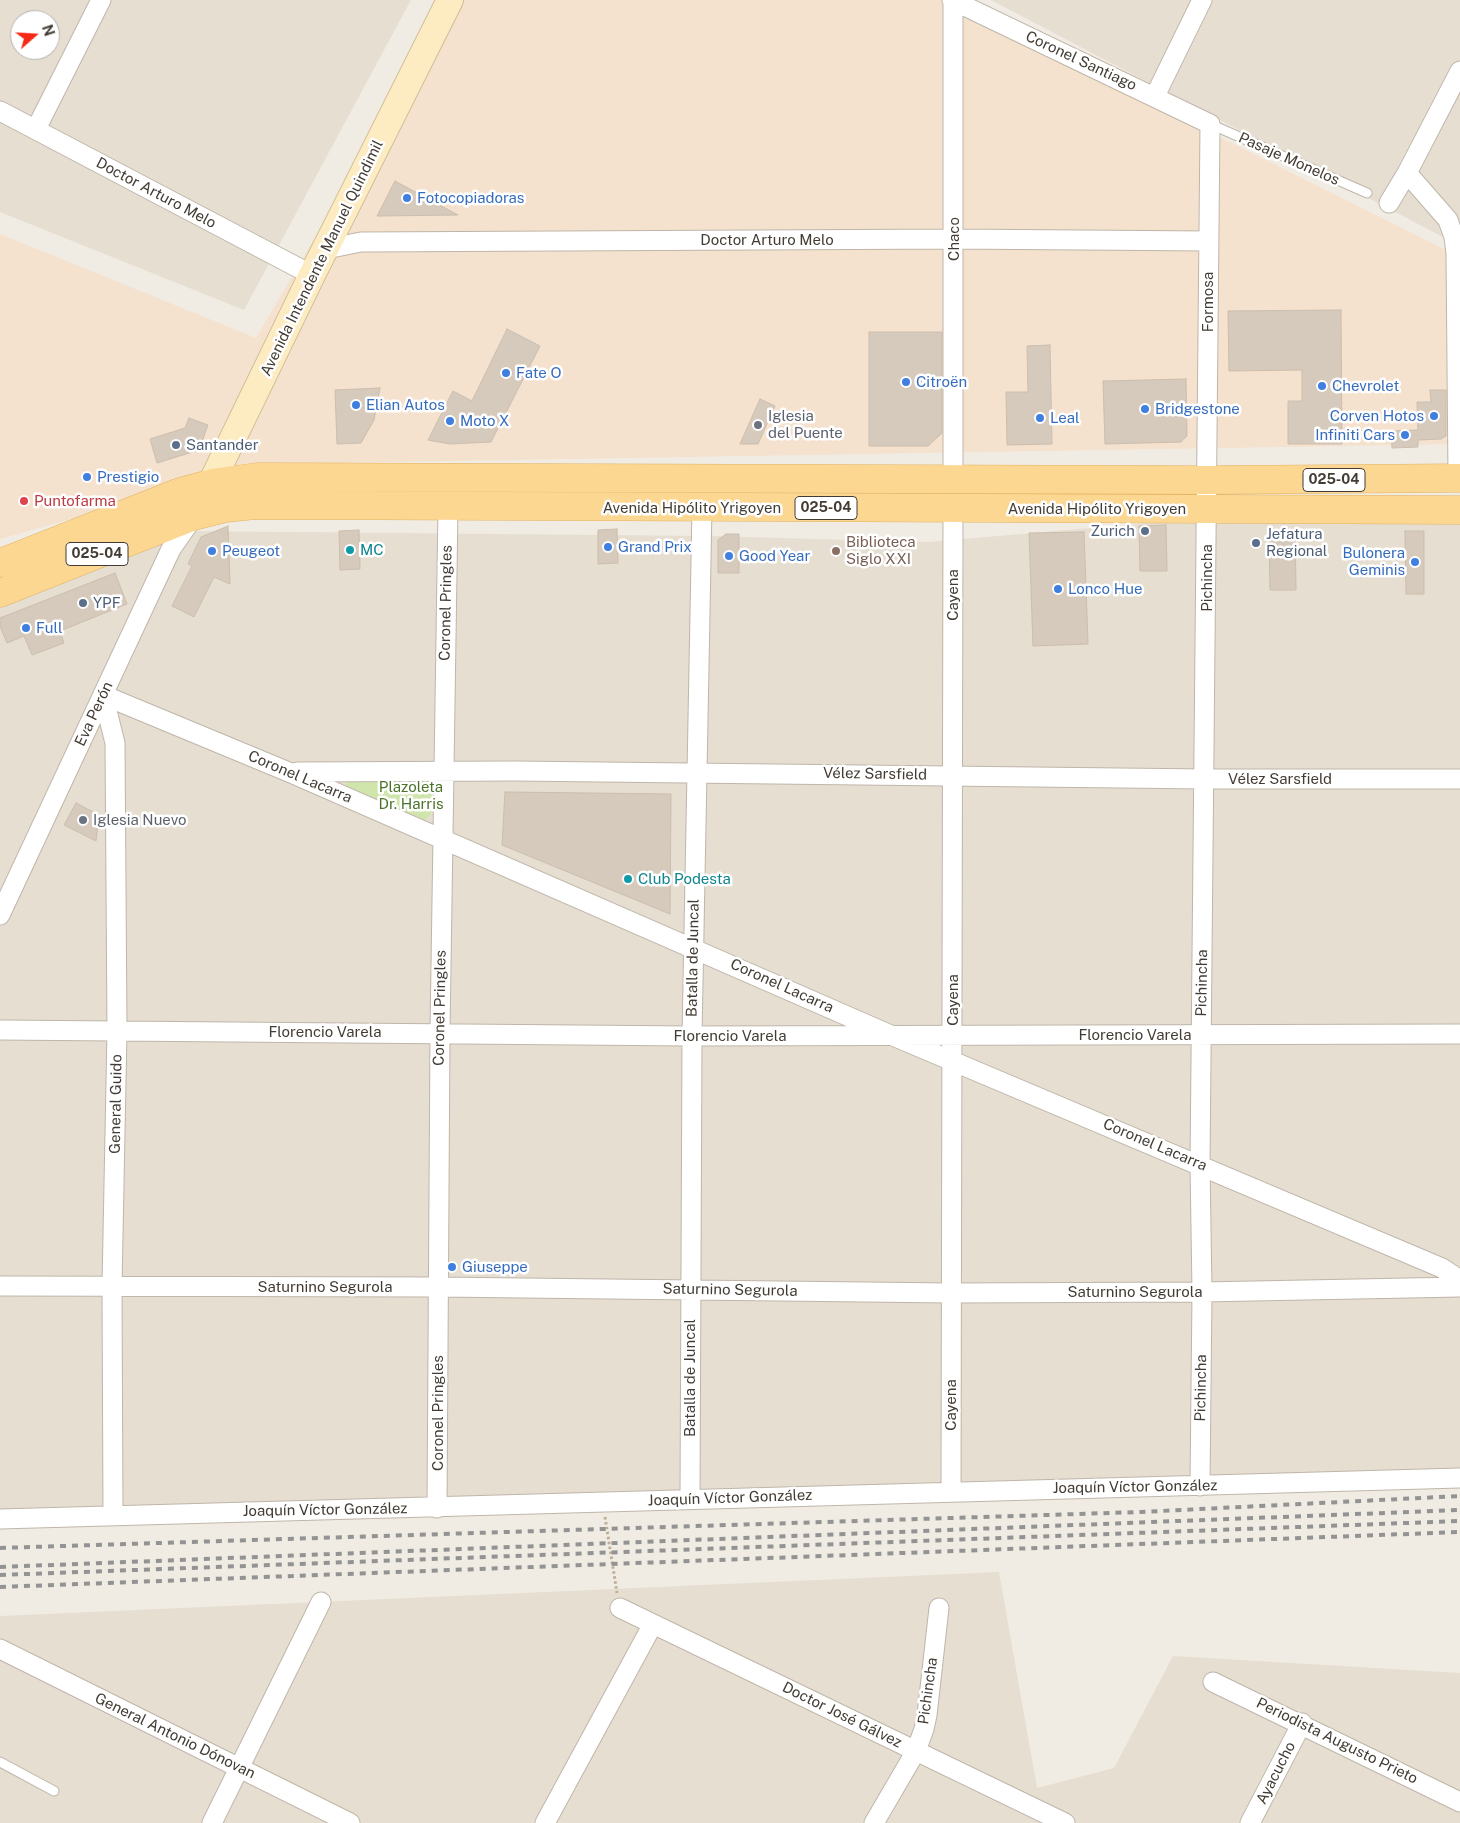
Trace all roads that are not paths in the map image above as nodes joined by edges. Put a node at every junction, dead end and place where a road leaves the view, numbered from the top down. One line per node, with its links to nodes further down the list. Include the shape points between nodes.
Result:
1 (101, 0): 9 (street)
2 (450, 0): 15 (street, Avenida Intendente Manuel Quindimil)
3 (952, 0): 6 (street, Coronel Santiago); 13 (street, Chaco)
4 (1202, 0): 6 (street)
5 (1460, 71): 10 (street)
6 (1155, 96): 8 (street, Coronel Santiago)
7 (0, 111): 9 (street, Doctor Arturo Melo)
8 (1210, 124): 11 (lane, Pasaje Monelos); 14 (street, Formosa)
9 (36, 129): 16 (street, Doctor Arturo Melo)
10 (1407, 173): 12 (street); 18 (street, via 1448,220 1454,237)
11 (1367, 193)
12 (1389, 203)
13 (954, 239): 14 (street, Doctor Arturo Melo); 15 (street, Doctor Arturo Melo, via 362,242); 17 (street, Chaco)
14 (1208, 240): 19 (street, Formosa)
15 (326, 249): 16 (street, Avenida Intendente Manuel Quindimil)
16 (312, 276): 20 (street, Avenida Intendente Manuel Quindimil)
17 (953, 478): 19 (main road, Avenida Hipólito Yrigoyen / 025-04); 20 (main road, Avenida Hipólito Yrigoyen / 025-04, via 258,477)
18 (1459, 478): 19 (main road, Avenida Hipólito Yrigoyen / 025-04)
19 (1208, 480): 24 (street, Pichincha)
20 (213, 482): 26 (street, Avenida Intendente Manuel Quindimil); 27 (main road, Avenida Hipólito Yrigoyen / 025-04)
21 (448, 507): 22 (main road, Avenida Hipólito Yrigoyen / 025-04); 26 (main road, Avenida Hipólito Yrigoyen / 025-04, via 255,505); 31 (street, Coronel Pringles)
22 (702, 508): 23 (main road, Avenida Hipólito Yrigoyen / 025-04); 32 (street, Batalla de Juncal)
23 (953, 509): 24 (main road, Avenida Hipólito Yrigoyen / 025-04); 33 (street, Cayena)
24 (1207, 510): 25 (main road, Avenida Hipólito Yrigoyen / 025-04); 34 (street, Pichincha)
25 (1460, 510)
26 (194, 516): 28 (main road, Avenida Hipólito Yrigoyen / 025-04); 29 (street, Eva Perón, via 171,549)
27 (0, 563)
28 (0, 593)
29 (103, 695): 30 (street, Coronel Lacarra); 37 (street, Eva Perón); 40 (street, General Guido, via 115,743)
30 (291, 772): 31 (street, Vélez Sarsfield); 36 (street, Coronel Lacarra)
31 (443, 772): 32 (street, Vélez Sarsfield); 36 (street, Coronel Pringles)
32 (697, 772): 33 (street, Vélez Sarsfield); 38 (street, Batalla de Juncal)
33 (951, 776): 34 (street, Vélez Sarsfield); 46 (street, Cayena)
34 (1206, 779): 35 (street, Vélez Sarsfield); 42 (street, Pichincha)
35 (1460, 779)
36 (443, 839): 38 (street, Coronel Lacarra); 41 (street, Coronel Pringles)
37 (1, 913)
38 (693, 947): 44 (street, Batalla de Juncal); 45 (street, Coronel Lacarra)
39 (0, 1030): 40 (street, Florencio Varela)
40 (117, 1031): 41 (street, Florencio Varela); 51 (street, General Guido)
41 (440, 1032): 44 (street, Florencio Varela); 52 (street, Coronel Pringles)
42 (1202, 1034): 43 (street, Florencio Varela); 46 (street, Florencio Varela); 48 (street, Pichincha)
43 (1460, 1034)
44 (692, 1036): 45 (street, Florencio Varela); 54 (street, Batalla de Juncal)
45 (893, 1036): 46 (street, Florencio Varela); 47 (street, Coronel Lacarra)
46 (953, 1036): 47 (street, Cayena)
47 (953, 1060): 48 (street, Coronel Lacarra); 56 (street, Cayena)
48 (1200, 1164): 49 (street, Coronel Lacarra, via 1442,1268); 55 (street, Pichincha)
49 (1460, 1280)
50 (0, 1286): 51 (street, Saturnino Segurola)
51 (112, 1286): 52 (street, Saturnino Segurola); 62 (street, General Guido)
52 (438, 1287): 54 (street, Saturnino Segurola); 61 (street, Coronel Pringles)
53 (1460, 1287): 55 (street, Saturnino Segurola)
54 (690, 1290): 56 (street, Saturnino Segurola); 60 (street, Batalla de Juncal)
55 (1202, 1292): 56 (street, Saturnino Segurola); 58 (street, Pichincha)
56 (950, 1293): 59 (street, Cayena)
57 (1460, 1478): 58 (street, Joaquín Víctor González)
58 (1200, 1486): 59 (street, Joaquín Víctor González)
59 (951, 1491): 60 (street, Joaquín Víctor González)
60 (690, 1499): 61 (street, Joaquín Víctor González)
61 (437, 1508): 62 (street, Joaquín Víctor González)
62 (113, 1515): 63 (street, Joaquín Víctor González)
63 (0, 1519)
64 (322, 1602): 73 (street)
65 (620, 1608): 67 (street, Doctor José Gálvez)
66 (939, 1608): 71 (street, Pichincha, via 927,1715)
67 (653, 1624): 71 (street, Doctor José Gálvez); 78 (street)
68 (0, 1649): 73 (street, General Antonio Dónovan)
69 (1213, 1682): 70 (street, Periodista Augusto Prieto)
70 (1302, 1723): 75 (street, Periodista Augusto Prieto); 81 (street, Ayacucho)
71 (916, 1750): 79 (street, Pichincha); 80 (street, Doctor José Gálvez)
72 (0, 1762): 74 (lane)
73 (239, 1767): 76 (street); 77 (street, General Antonio Dónovan)
74 (54, 1791)
75 (1460, 1802)
76 (212, 1823)
77 (350, 1823)
78 (545, 1823)
79 (874, 1823)
80 (1065, 1823)
81 (1250, 1823)

